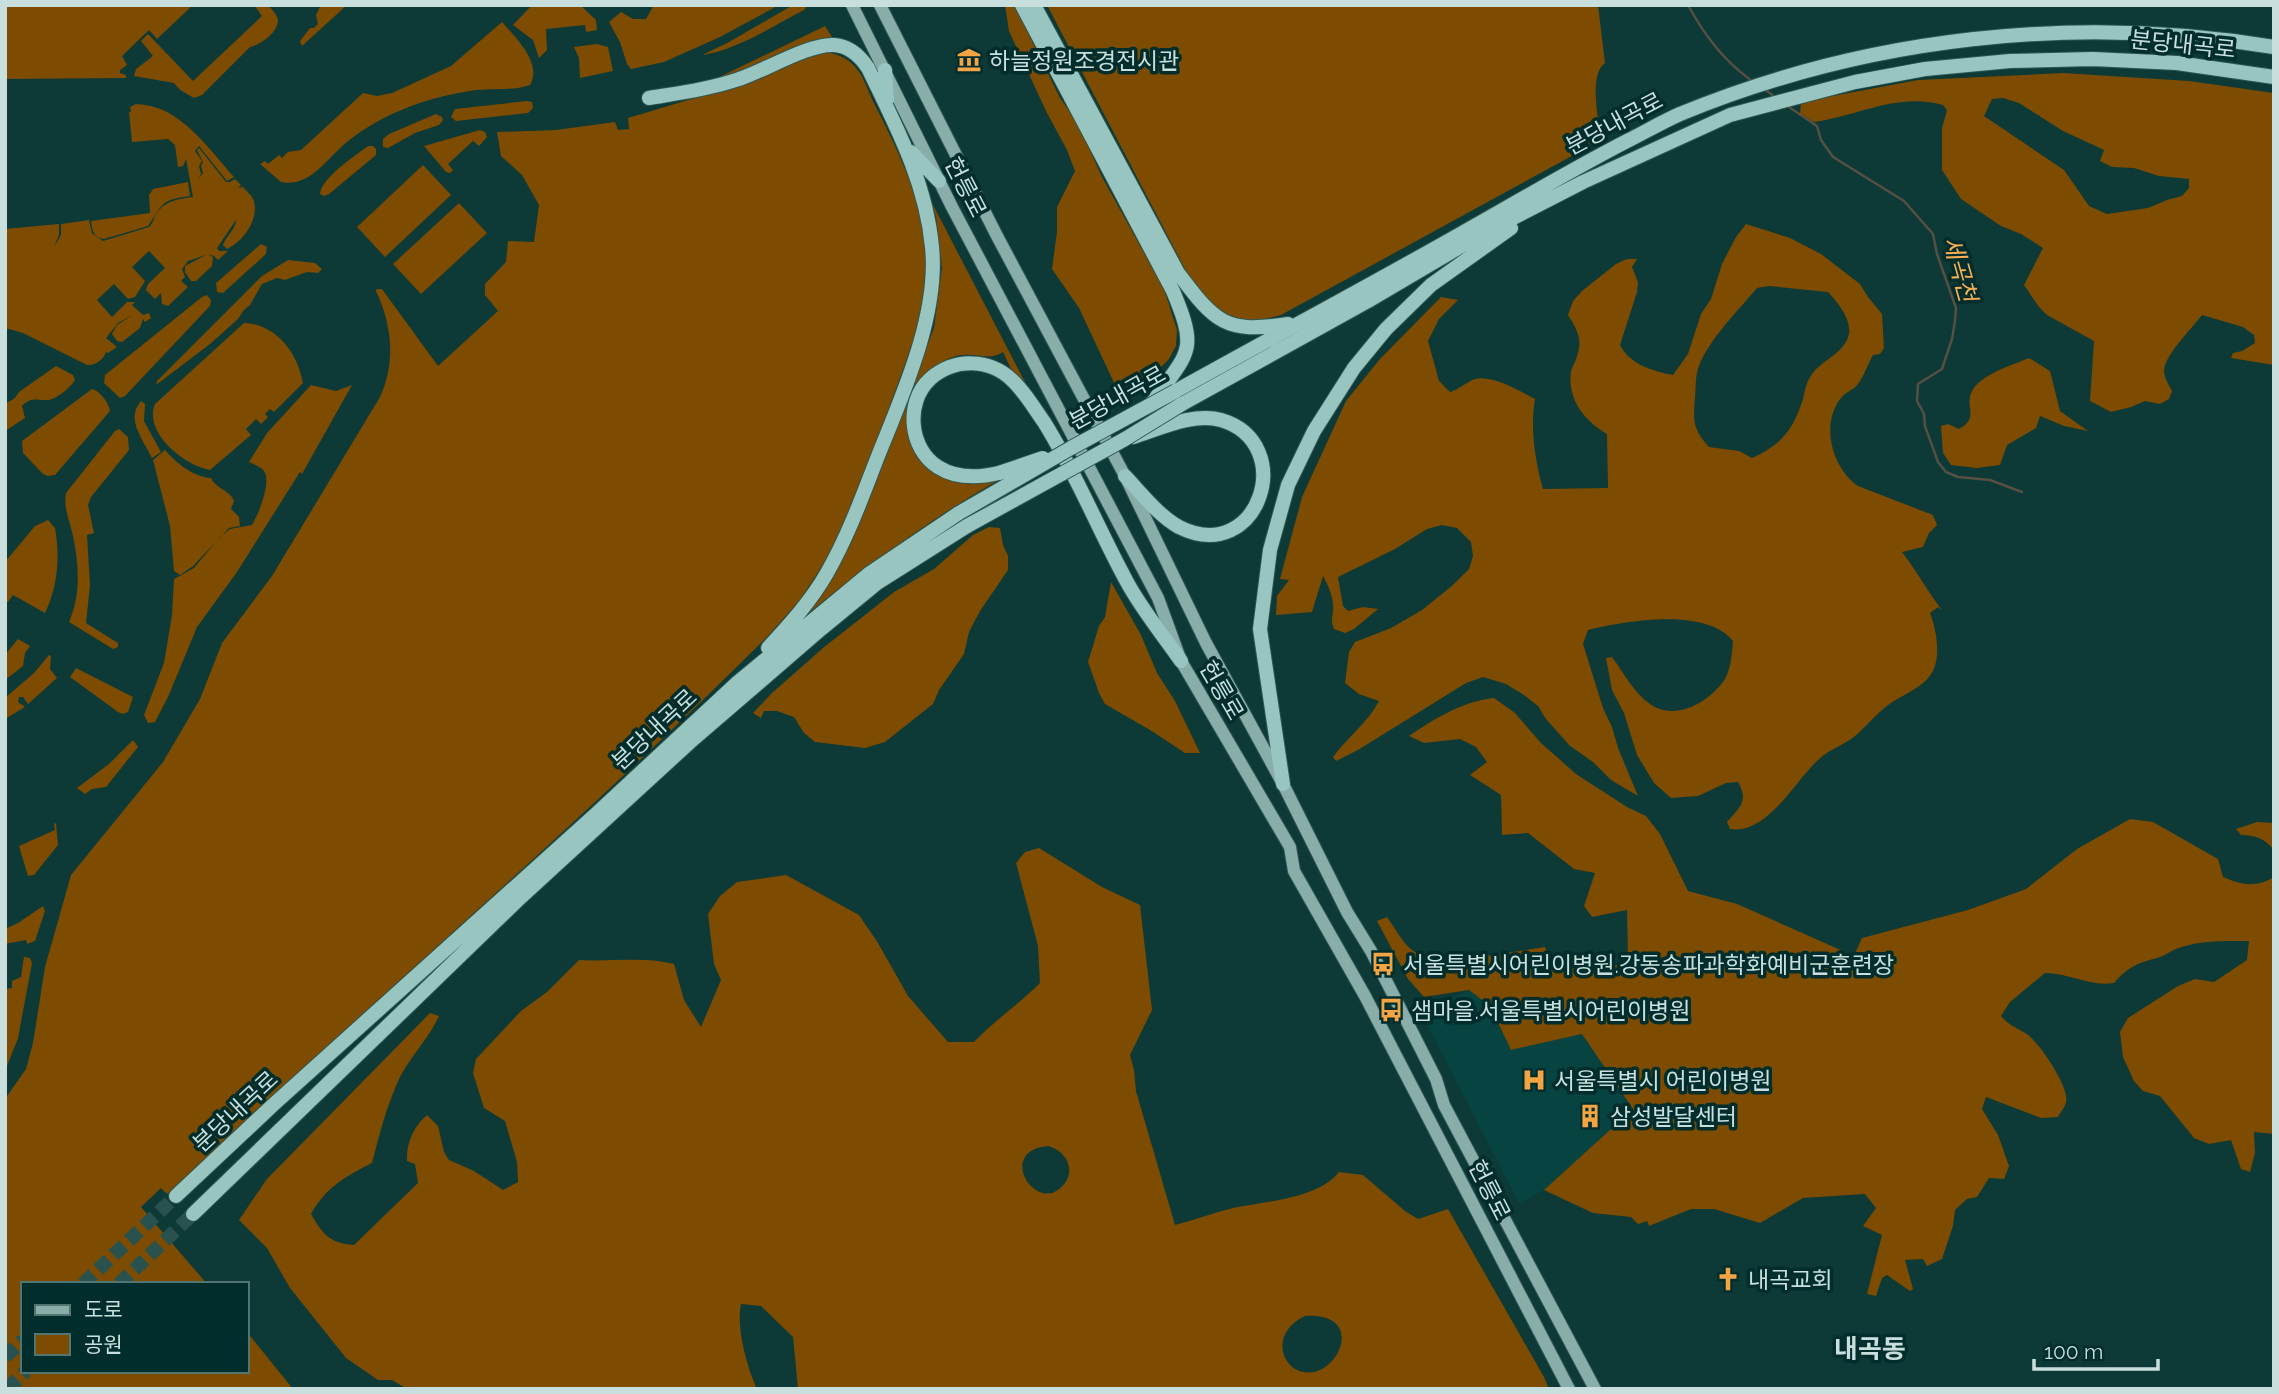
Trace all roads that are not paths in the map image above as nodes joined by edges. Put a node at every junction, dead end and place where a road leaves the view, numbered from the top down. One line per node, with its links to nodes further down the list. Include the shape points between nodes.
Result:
1 (852, 5): 6 (main road, 헌릉로)
2 (880, 5): 18 (main road, 헌릉로)
3 (1022, 5): 8 (highway)
4 (1034, 5): 8 (highway)
5 (2274, 47): 14 (highway, 분당내곡로, via 2194,36 2087,31 1992,36 1822,66 1677,116)
6 (885, 70): 10 (highway); 12 (main road, 헌릉로)
7 (2274, 77): 13 (highway, 분당내곡로, via 2177,63 2093,59 1925,69 1730,115)
8 (1075, 93): 14 (highway, via 1178,273 1204,307 1229,326); 15 (highway, via 1187,323 1188,343)
9 (649, 98): 10 (highway, via 720,85 819,46 837,45 862,59)
10 (887, 108): 11 (highway)
11 (905, 146): 12 (highway); 20 (highway, via 920,181 933,250 926,321 872,474 828,572 804,608)
12 (939, 181): 19 (main road, 헌릉로, via 1158,598)
13 (1583, 183): 15 (highway, 분당내곡로, via 1480,235 1368,301); 21 (highway, via 1431,285 1354,368 1314,431 1288,485 1270,551 1260,629)
14 (1296, 323): 15 (highway, 분당내곡로)
15 (1176, 391): 16 (highway, 분당내곡로, bridge); 17 (highway, 분당내곡로, bridge)
16 (1125, 439): 18 (highway, bridge, via 1189,420 1222,420 1246,434 1260,453 1264,478 1259,504 1247,522 1223,534 1196,534 1177,526); 23 (highway, 분당내곡로, bridge, via 967,526 877,583 821,629 521,897)
17 (1064, 446): 17 (highway, bridge, via 1020,389 993,368 957,365 920,390 913,422 917,440 930,461 949,473 990,476); 19 (highway, via 1128,585); 20 (highway, 분당내곡로, bridge, via 870,573)
18 (1125, 476): 21 (main road, 헌릉로, via 1206,643)
19 (1181, 661): 24 (main road, 헌릉로, via 1290,847 1294,871 1365,996)
20 (737, 683): 22 (highway, 분당내곡로)
21 (1283, 784): 25 (main road, 헌릉로, via 1424,1055 1444,1105)
22 (176, 1196)
23 (193, 1214)
24 (1569, 1389)
25 (1595, 1389)

